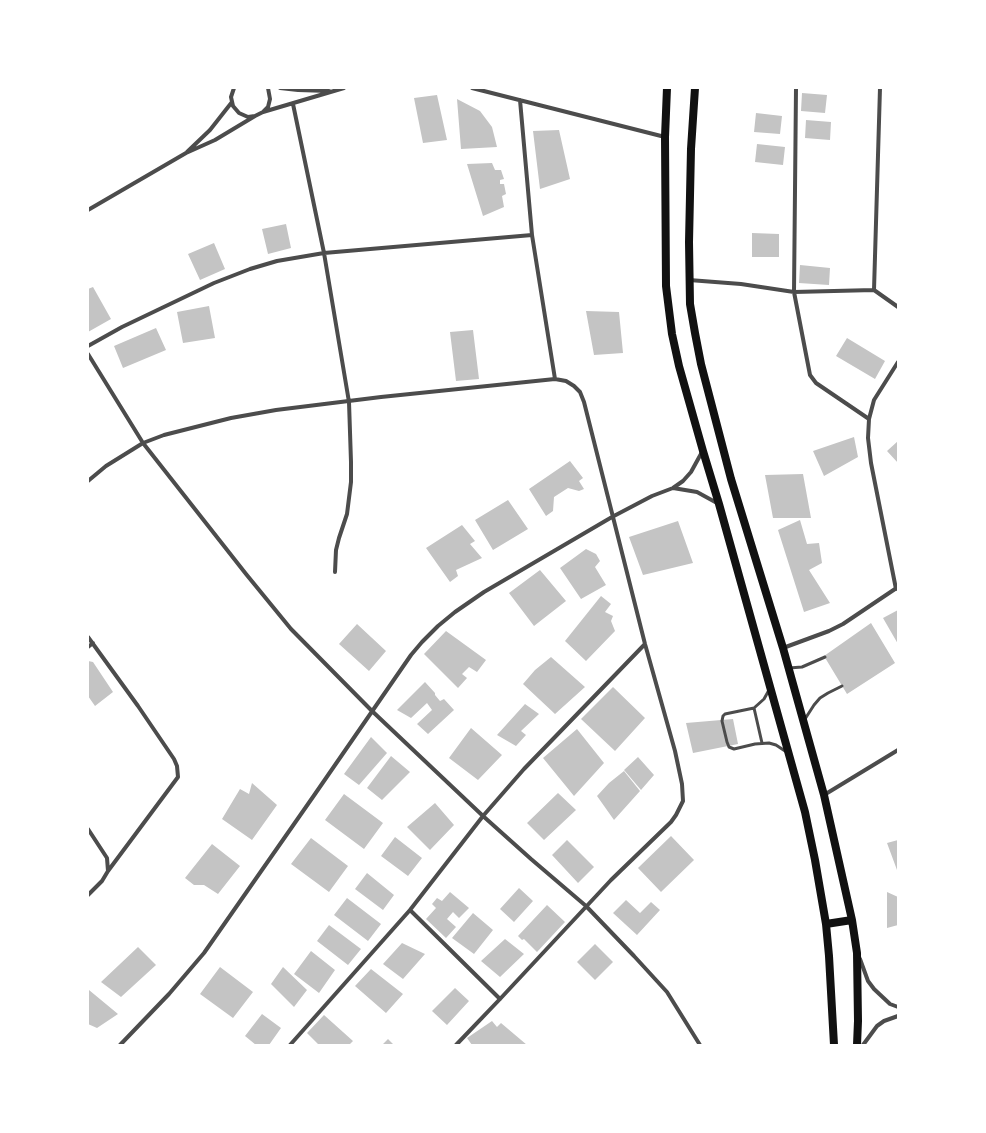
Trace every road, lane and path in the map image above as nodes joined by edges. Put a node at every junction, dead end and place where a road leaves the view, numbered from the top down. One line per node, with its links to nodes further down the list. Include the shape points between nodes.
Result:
1 (230, 88): 12 (street)
2 (234, 88): 12 (street)
3 (268, 88): 15 (street, via 270,99 268,107)
4 (280, 88): 11 (street)
5 (344, 88): 11 (street)
6 (472, 88): 13 (street)
7 (667, 88): 17 (main road)
8 (695, 88): 22 (main road, via 689,191)
9 (796, 88): 24 (street)
10 (880, 88): 23 (street)
11 (333, 91): 14 (street)
12 (232, 99): 16 (street, via 239,113 248,117); 18 (street, via 210,130)
13 (520, 100): 17 (street); 20 (street)
14 (293, 104): 15 (street); 21 (street)
15 (263, 112): 16 (street)
16 (255, 116): 18 (street, via 215,140)
17 (665, 137): 33 (main road, via 666,286 679,366)
18 (186, 153): 19 (street)
19 (88, 210)
20 (532, 235): 21 (street); 29 (street)
21 (324, 253): 26 (street, via 277,260 236,275 172,303); 30 (street)
22 (689, 280): 24 (street); 44 (main road, via 690,304 701,364 732,479)
23 (874, 290): 24 (street); 25 (street)
24 (794, 292): 31 (street, via 811,377)
25 (898, 307)
26 (88, 346)
27 (88, 354): 32 (street)
28 (898, 362): 31 (street, via 874,400)
29 (555, 380): 30 (street); 37 (street, via 566,381 580,392)
30 (349, 402): 32 (street, via 231,418); 38 (street, via 350,488 347,514 336,550)
31 (869, 419): 39 (street, via 871,463)
32 (143, 442): 34 (street); 50 (street, via 291,629)
33 (703, 451): 35 (street, via 691,472); 36 (main road)
34 (88, 481)
35 (673, 488): 36 (street, via 697,492); 37 (street)
36 (718, 504): 47 (main road)
37 (612, 517): 42 (street); 50 (street, via 454,612 411,655)
38 (335, 572)
39 (897, 588): 44 (street, via 843,624)
40 (88, 637): 41 (street)
41 (92, 643): 43 (street); 58 (street, via 174,759 178,777)
42 (645, 644): 56 (street, via 524,769); 60 (street, via 675,751 683,801 671,822)
43 (88, 647)
44 (784, 648): 46 (main road)
45 (825, 657): 46 (lane, via 802,667)
46 (789, 668): 51 (main road)
47 (770, 686): 49 (lane, via 764,699); 54 (main road)
48 (842, 686): 51 (lane, via 820,698)
49 (754, 708): 52 (lane); 52 (lane, via 725,714 722,721 728,745 732,748)
50 (372, 711): 56 (street); 68 (street, via 204,953 170,994)
51 (804, 721): 55 (main road)
52 (762, 743): 54 (lane, via 776,745)
53 (898, 750): 55 (street)
54 (788, 754): 63 (main road, via 809,833)
55 (824, 795): 62 (main road)
56 (483, 816): 60 (street); 61 (street)
57 (88, 829): 58 (street, via 107,858)
58 (108, 871): 59 (street)
59 (88, 895)
60 (586, 906): 65 (street); 71 (street, via 667,992)
61 (410, 910): 65 (street); 69 (street)
62 (852, 920): 63 (main road); 64 (main road)
63 (826, 924): 72 (main road)
64 (857, 953): 66 (street, via 868,981 874,989 890,1004); 73 (main road)
65 (500, 1000): 70 (street)
66 (898, 1007)
67 (898, 1016): 74 (street, via 877,1026)
68 (120, 1045)
69 (290, 1045)
70 (456, 1045)
71 (700, 1045)
72 (834, 1045)
73 (857, 1045)
74 (863, 1045)

